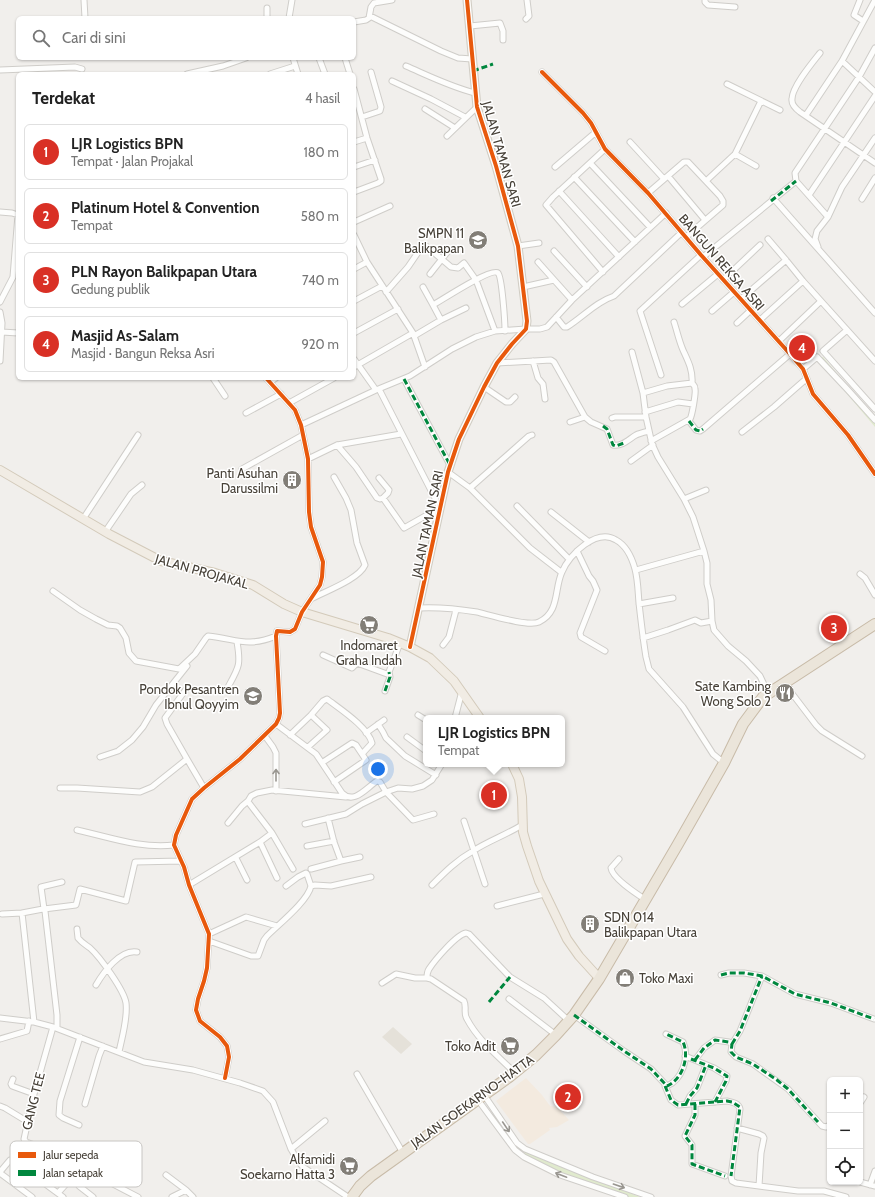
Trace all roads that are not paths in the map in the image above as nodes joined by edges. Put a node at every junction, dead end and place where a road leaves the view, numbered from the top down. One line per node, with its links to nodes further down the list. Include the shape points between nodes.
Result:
1 (84, 0): 11 (street)
2 (292, 0): 13 (street)
3 (392, 0): 14 (street, via 374,3)
4 (467, 0): 18 (street, JALAN TAMAN SARI)
5 (527, 0): 15 (street, via 529,16)
6 (705, 0): 9 (street, via 708,5)
7 (860, 0): 16 (street, via 853,13)
8 (875, 0): 16 (street)
9 (736, 7)
10 (267, 8): 12 (street)
11 (85, 16)
12 (267, 16)
13 (289, 16)
14 (370, 16): 17 (street, via 366,20); 22 (street, via 441,51 458,58)
15 (526, 19)
16 (863, 21): 27 (street)
17 (356, 22)
18 (470, 26): 19 (street, via 500,23); 22 (street, JALAN TAMAN SARI)
19 (503, 40)
20 (875, 48): 42 (street)
21 (820, 53): 53 (street, via 796,87 791,100 796,108)
22 (472, 59): 46 (street, JALAN TAMAN SARI)
23 (240, 60): 30 (street)
24 (294, 60): 28 (street)
25 (320, 60): 38 (street)
26 (346, 60): 39 (street)
27 (842, 61): 42 (street); 53 (street)
28 (295, 66): 36 (street); 37 (street)
29 (406, 66): 46 (street, via 440,82)
30 (218, 67): 34 (street); 35 (street)
31 (82, 69): 33 (street, via 75,67)
32 (0, 70): 33 (street)
33 (25, 72)
34 (196, 72)
35 (215, 72)
36 (276, 72)
37 (297, 72)
38 (324, 72)
39 (349, 72)
40 (371, 72): 54 (street, via 381,107 380,111)
41 (542, 72): 58 (street, BANGUN REKSA ASRI, via 584,113)
42 (859, 77): 45 (street); 57 (street)
43 (392, 81): 55 (street)
44 (727, 84): 49 (street)
45 (875, 92)
46 (475, 93): 50 (street, JALAN TAMAN SARI)
47 (875, 96): 64 (street)
48 (356, 98): 54 (street)
49 (761, 101): 52 (street); 66 (street)
50 (477, 106): 55 (street); 103 (street, JALAN TAMAN SARI)
51 (425, 109): 56 (street)
52 (780, 110)
53 (806, 115): 57 (street)
54 (362, 117): 60 (street)
55 (465, 117): 56 (street)
56 (455, 128): 59 (street)
57 (824, 129): 64 (street); 78 (street, via 795,173)
58 (596, 132): 65 (street, BANGUN REKSA ASRI); 73 (street)
59 (447, 136)
60 (367, 138): 62 (street); 68 (street)
61 (875, 138): 67 (street)
62 (356, 141)
63 (630, 142): 75 (street)
64 (844, 142): 67 (street); 82 (street)
65 (605, 149): 69 (street); 81 (street, BANGUN REKSA ASRI)
66 (735, 154): 72 (street); 77 (street)
67 (863, 156): 70 (street); 89 (street, via 834,200)
68 (375, 160): 71 (street); 79 (street, via 380,181)
69 (590, 162): 74 (street); 92 (street)
70 (875, 163)
71 (356, 166)
72 (756, 166)
73 (555, 167)
74 (574, 177): 80 (street); 100 (street)
75 (666, 177): 77 (street, via 686,161); 81 (street); 90 (street)
76 (875, 178): 84 (street)
77 (706, 181): 90 (street, via 724,203)
78 (796, 181): 82 (street); 83 (street)
79 (356, 191)
80 (559, 191): 108 (street); 114 (street, via 546,205)
81 (648, 193): 87 (street, BANGUN REKSA ASRI)
82 (808, 195): 89 (street)
83 (773, 198): 95 (street); 107 (street)
84 (862, 199)
85 (390, 206): 91 (street)
86 (0, 212): 88 (street)
87 (666, 212): 92 (street); 94 (street, BANGUN REKSA ASRI)
88 (16, 214)
89 (828, 217): 93 (street)
90 (705, 220): 96 (street)
91 (356, 221)
92 (650, 227): 100 (street)
93 (817, 231): 95 (street); 106 (street, via 815,239)
94 (682, 232): 96 (street, BANGUN REKSA ASRI); 140 (street, via 614,296 600,302 567,327 564,327)
95 (805, 235): 106 (street)
96 (686, 237): 107 (street, BANGUN REKSA ASRI)
97 (356, 239): 111 (street)
98 (768, 239): 110 (street)
99 (16, 240): 131 (street, via 13,277)
100 (635, 242): 108 (street)
101 (539, 243): 103 (street)
102 (760, 245): 119 (street)
103 (518, 246): 124 (street, JALAN TAMAN SARI)
104 (449, 250): 109 (street)
105 (554, 250): 122 (street)
106 (820, 252): 139 (street)
107 (702, 256): 116 (street, BANGUN REKSA ASRI); 166 (street, via 640,311)
108 (619, 257): 114 (street)
109 (441, 258): 115 (street); 117 (street, via 454,269 464,263); 125 (street, via 423,246 408,268)
110 (786, 260): 120 (street); 127 (street, BANGUN REKSA ASRI)
111 (367, 262): 113 (street); 121 (street)
112 (538, 262): 118 (street)
113 (356, 268)
114 (603, 272): 122 (street)
115 (430, 274)
116 (718, 274): 119 (street, BANGUN REKSA ASRI); 132 (street)
117 (476, 280): 133 (street); 148 (street); 149 (street, via 495,272 500,275)
118 (554, 280): 124 (street); 129 (street)
119 (724, 280): 126 (street, BANGUN REKSA ASRI)
120 (803, 281): 130 (street); 142 (street, BANGUN REKSA ASRI)
121 (382, 286): 125 (street); 128 (street)
122 (587, 286): 129 (street)
123 (423, 287): 133 (street)
124 (524, 287): 146 (street, JALAN TAMAN SARI)
125 (386, 292): 135 (street)
126 (734, 292): 127 (street, BANGUN REKSA ASRI); 138 (street)
127 (741, 299): 136 (street, BANGUN REKSA ASRI)
128 (356, 300)
129 (572, 300): 140 (street)
130 (821, 301): 147 (street); 154 (street)
131 (0, 302)
132 (682, 304)
133 (433, 305): 141 (street)
134 (466, 308): 141 (street)
135 (398, 310): 151 (street); 153 (street)
136 (751, 310): 142 (street, BANGUN REKSA ASRI); 145 (street)
137 (0, 312): 144 (street)
138 (712, 312)
139 (875, 313)
140 (556, 317): 146 (street, via 544,328)
141 (441, 320): 153 (street)
142 (760, 320): 154 (street, BANGUN REKSA ASRI)
143 (674, 322): 172 (street, via 693,375)
144 (1, 323): 150 (street)
145 (737, 323)
146 (526, 329): 149 (street); 162 (street, JALAN TAMAN SARI)
147 (847, 330): 155 (street); 161 (street)
148 (495, 331): 149 (street); 164 (street, via 452,349)
149 (505, 331)
150 (2, 332): 152 (street); 159 (street)
151 (356, 332)
152 (16, 333)
153 (414, 334): 163 (street); 164 (street)
154 (779, 341): 157 (street, BANGUN REKSA ASRI)
155 (823, 351): 158 (street); 182 (street)
156 (632, 352): 175 (street)
157 (790, 354): 165 (street, BANGUN REKSA ASRI); 188 (street, via 700,431)
158 (816, 357): 165 (street); 187 (street)
159 (0, 361)
160 (533, 361): 162 (street); 179 (street, via 538,378 543,384); 185 (street, via 549,359 554,362)
161 (875, 361)
162 (497, 363): 173 (street, JALAN TAMAN SARI)
163 (356, 366): 174 (street)
164 (425, 367): 167 (street)
165 (803, 370): 168 (street, BANGUN REKSA ASRI)
166 (662, 375)
167 (404, 379): 174 (street); 201 (street)
168 (806, 379): 192 (street); 205 (street, BANGUN REKSA ASRI, via 813,394 848,435)
169 (214, 380): 177 (street)
170 (268, 380): 176 (street)
171 (330, 380): 180 (street)
172 (692, 383): 175 (street, via 667,386); 181 (street, via 695,391)
173 (484, 387): 178 (street, via 506,402); 201 (street, JALAN TAMAN SARI)
174 (377, 390): 190 (street); 193 (street)
175 (643, 393): 184 (street)
176 (281, 394): 180 (street); 183 (street)
177 (225, 396)
178 (515, 397)
179 (545, 399)
180 (289, 403): 190 (street, via 298,414)
181 (693, 404): 184 (street, via 678,402); 188 (street)
182 (875, 409)
183 (246, 413)
184 (646, 414): 186 (street); 191 (street)
185 (586, 417): 189 (street); 191 (street, via 606,429 613,445 616,446)
186 (612, 418)
187 (875, 420)
188 (689, 421): 197 (street)
189 (570, 422)
190 (302, 425): 195 (street)
191 (649, 431): 197 (street)
192 (742, 432)
193 (401, 434): 198 (street); 214 (street)
194 (138, 435): 216 (street)
195 (303, 435): 199 (street); 202 (street)
196 (532, 435): 209 (street)
197 (652, 443): 200 (street); 212 (street)
198 (337, 445): 199 (street); 211 (street, via 356,467 374,495)
199 (308, 460): 227 (street, via 311,527 323,562 320,585)
200 (631, 461)
201 (450, 464): 204 (street, JALAN TAMAN SARI)
202 (242, 469)
203 (0, 470): 216 (main road, JALAN PROJAKAL)
204 (448, 472): 209 (street); 214 (street, JALAN TAMAN SARI)
205 (875, 474)
206 (334, 478): 227 (street, via 352,510 357,543 365,565 352,578)
207 (379, 478): 211 (street, via 389,490)
208 (142, 485): 217 (street, via 131,494)
209 (470, 488): 223 (street, via 530,548)
210 (706, 490): 212 (street)
211 (383, 498): 214 (street, via 404,528)
212 (684, 499): 220 (street)
213 (517, 506): 221 (street)
214 (439, 511): 230 (street, JALAN TAMAN SARI)
215 (551, 512): 218 (street)
216 (84, 519): 217 (main road, JALAN PROJAKAL)
217 (105, 532): 232 (main road, JALAN PROJAKAL, via 161,561 253,585)
218 (588, 542): 219 (street); 222 (street, via 598,537 610,536 628,550)
219 (577, 551): 221 (street); 241 (street, via 597,590 580,633 581,637)
220 (704, 551): 222 (street); 233 (street)
221 (569, 558): 223 (street)
222 (636, 570): 229 (street)
223 (561, 572): 231 (street, via 552,612 537,622 528,623)
224 (860, 574): 226 (street)
225 (53, 591): 242 (street, via 96,619 120,628 136,661 177,670)
226 (875, 595)
227 (312, 598): 232 (street)
228 (673, 598): 229 (street)
229 (639, 604): 236 (street)
230 (419, 608): 231 (street); 240 (street, JALAN TAMAN SARI)
231 (456, 610): 239 (street, via 449,637)
232 (302, 612): 235 (street, via 295,629 290,632 277,631); 238 (main road, JALAN PROJAKAL)
233 (712, 621): 236 (street, via 695,620); 250 (street, via 716,633 760,676)
234 (875, 624): 245 (highway, JALAN SOEKARNO-HATTA)
235 (276, 636): 237 (street, via 256,643); 257 (street, via 280,713)
236 (643, 638): 270 (street, via 649,668 683,707 713,754)
237 (237, 642): 242 (street, via 208,636); 246 (street, via 240,658)
238 (400, 643): 240 (main road, JALAN PROJAKAL); 244 (street)
239 (443, 645)
240 (410, 647): 249 (main road, JALAN PROJAKAL, via 430,658)
241 (605, 651)
242 (195, 654): 267 (street, via 135,736 118,751)
243 (323, 655): 244 (street, via 352,668 357,664 385,674)
244 (389, 672): 248 (street, via 390,677)
245 (784, 683): 250 (highway, JALAN SOEKARNO-HATTA); 266 (street, via 822,731)
246 (228, 687)
247 (187, 688): 268 (street, via 165,718)
248 (385, 690)
249 (462, 691): 253 (street); 254 (main road, JALAN PROJAKAL)
250 (768, 693): 270 (highway, JALAN SOEKARNO-HATTA, via 743,724)
251 (311, 715): 259 (street, via 327,699); 260 (street); 263 (street, via 327,730)
252 (418, 715): 255 (street)
253 (456, 715)
254 (478, 715)
255 (423, 718)
256 (384, 720): 258 (street)
257 (276, 724): 260 (street); 261 (street)
258 (378, 724): 259 (street); 273 (street, via 385,737 405,756)
259 (366, 733): 265 (street, via 372,743)
260 (290, 735): 263 (street)
261 (265, 736): 276 (street); 277 (street, one-way to 261, via 276,753)
262 (407, 737): 264 (street)
263 (308, 746): 269 (street)
264 (423, 749)
265 (362, 754): 269 (street, via 352,743); 274 (street, via 366,760)
266 (862, 756)
267 (100, 757)
268 (187, 759): 275 (street, via 152,787 140,792); 276 (street)
269 (323, 762): 274 (street)
270 (724, 763): 311 (highway, JALAN SOEKARNO-HATTA)
271 (440, 767): 273 (street)
272 (513, 767): 286 (main road, via 519,779 522,797)
273 (436, 775): 278 (street, via 423,786 412,789 398,788)
274 (334, 782): 279 (street)
275 (60, 788)
276 (204, 788): 291 (street, via 188,806)
277 (276, 791): 279 (street); 280 (street, via 257,793)
278 (386, 792): 279 (street, via 377,781 357,796); 281 (street, via 413,820); 282 (street, via 346,814)
279 (346, 797)
280 (248, 801): 284 (street); 288 (street)
281 (434, 814)
282 (328, 818): 285 (street); 289 (street)
283 (464, 822): 293 (street)
284 (228, 823)
285 (305, 824)
286 (522, 825): 293 (street); 310 (main road, via 526,846)
287 (77, 830): 291 (street, via 129,843)
288 (272, 833): 290 (street); 299 (street)
289 (334, 841): 292 (street); 298 (street)
290 (260, 842): 295 (street); 302 (street)
291 (174, 845): 297 (street)
292 (307, 846)
293 (474, 850): 305 (street); 307 (street, via 453,864)
294 (360, 856): 298 (street)
295 (236, 858): 303 (street); 306 (street)
296 (618, 859): 311 (street, via 611,870 622,883)
297 (181, 861): 306 (street); 313 (street, via 135,862 126,901 80,889 76,905)
298 (341, 861): 300 (street)
299 (293, 869)
300 (311, 869)
301 (371, 877): 309 (street, via 331,886)
302 (277, 878)
303 (247, 880)
304 (62, 882): 313 (street, GANG TEE, via 41,887)
305 (485, 884)
306 (189, 885): 318 (street)
307 (432, 885)
308 (286, 886): 309 (street, via 306,873)
309 (311, 886): 316 (street, via 303,901)
310 (544, 894): 312 (street); 325 (main road, via 567,939)
311 (646, 900): 325 (highway, JALAN SOEKARNO-HATTA)
312 (497, 906)
313 (44, 909): 314 (street); 333 (street, GANG TEE, via 57,1015)
314 (22, 913): 315 (street); 332 (street)
315 (2, 914)
316 (277, 926): 318 (street, via 246,917); 319 (street, via 264,940 256,957)
317 (77, 929): 321 (street, via 80,940)
318 (209, 934): 319 (street)
319 (209, 941): 346 (street, via 207,968 196,1010 200,1021 227,1046 229,1056)
320 (137, 952): 321 (street, via 125,954)
321 (106, 968): 327 (street); 340 (street, via 126,1002)
322 (721, 975): 323 (street, via 744,973)
323 (762, 976): 331 (street, via 795,994 831,1003); 338 (street)
324 (427, 978): 326 (street, via 396,974); 330 (street, via 429,969 453,941 466,933 510,978 548,1000); 344 (street, via 464,1001 464,1014 473,1029)
325 (599, 978): 330 (highway, JALAN SOEKARNO-HATTA)
326 (382, 983)
327 (96, 985)
328 (509, 999): 335 (street)
329 (0, 1018): 332 (street)
330 (572, 1018): 335 (highway, JALAN SOEKARNO-HATTA); 348 (street, via 651,1069)
331 (874, 1019)
332 (31, 1021): 333 (street); 337 (street, via 27,1031)
333 (55, 1027): 336 (street); 349 (street, GANG TEE)
334 (666, 1034): 341 (street, via 683,1042)
335 (556, 1035): 344 (highway, JALAN SOEKARNO-HATTA)
336 (80, 1037): 339 (street); 357 (street, via 60,1102 59,1115)
337 (0, 1038)
338 (732, 1044): 342 (street, via 716,1040 704,1048); 358 (street, via 731,1052 736,1057 753,1064 788,1088 822,1126)
339 (103, 1046): 340 (street); 352 (street)
340 (119, 1052): 346 (street, via 144,1062)
341 (685, 1056): 342 (street); 348 (street, via 681,1071)
342 (695, 1060): 343 (street)
343 (706, 1065): 351 (street, via 727,1076); 353 (street, via 697,1088 690,1096)
344 (514, 1072): 350 (highway, JALAN SOEKARNO-HATTA)
345 (357, 1074): 362 (street)
346 (225, 1078): 361 (street, via 263,1091 273,1102)
347 (13, 1079): 349 (street, via 12,1086)
348 (666, 1086): 353 (street, via 674,1103)
349 (34, 1094): 356 (street, GANG TEE)
350 (481, 1097): 362 (highway, JALAN SOEKARNO-HATTA); 386 (street, one-way to 350, via 560,1175 524,1157 515,1150); 387 (street, one-way to 387, via 517,1143 525,1149)
351 (715, 1102): 353 (street); 359 (street, via 732,1102 739,1106)
352 (85, 1104)
353 (691, 1104): 367 (street, via 695,1114 685,1136 692,1145 692,1164)
354 (0, 1106): 356 (street)
355 (325, 1121): 361 (street)
356 (28, 1122): 360 (street, GANG TEE)
357 (79, 1125)
358 (827, 1126)
359 (737, 1128): 371 (street, via 764,1138); 371 (street, via 732,1181)
360 (25, 1141)
361 (291, 1149): 384 (street, via 298,1162)
362 (403, 1153): 385 (highway, JALAN SOEKARNO-HATTA, via 371,1176)
363 (10, 1160): 365 (street)
364 (875, 1171): 370 (street)
365 (0, 1173): 368 (street)
366 (166, 1175): 376 (street)
367 (725, 1176)
368 (10, 1180)
369 (863, 1183): 370 (street)
370 (873, 1185)
371 (759, 1186): 377 (street, via 824,1191)
372 (19, 1187): 379 (street)
373 (49, 1187): 378 (street)
374 (79, 1187): 380 (street)
375 (119, 1187): 381 (street)
376 (186, 1190): 382 (street); 383 (street)
377 (830, 1194): 388 (street)
378 (60, 1195)
379 (32, 1197)
380 (93, 1197)
381 (138, 1197)
382 (172, 1197)
383 (193, 1197)
384 (348, 1197)
385 (352, 1197)
386 (625, 1197)
387 (651, 1197)
388 (846, 1197)

